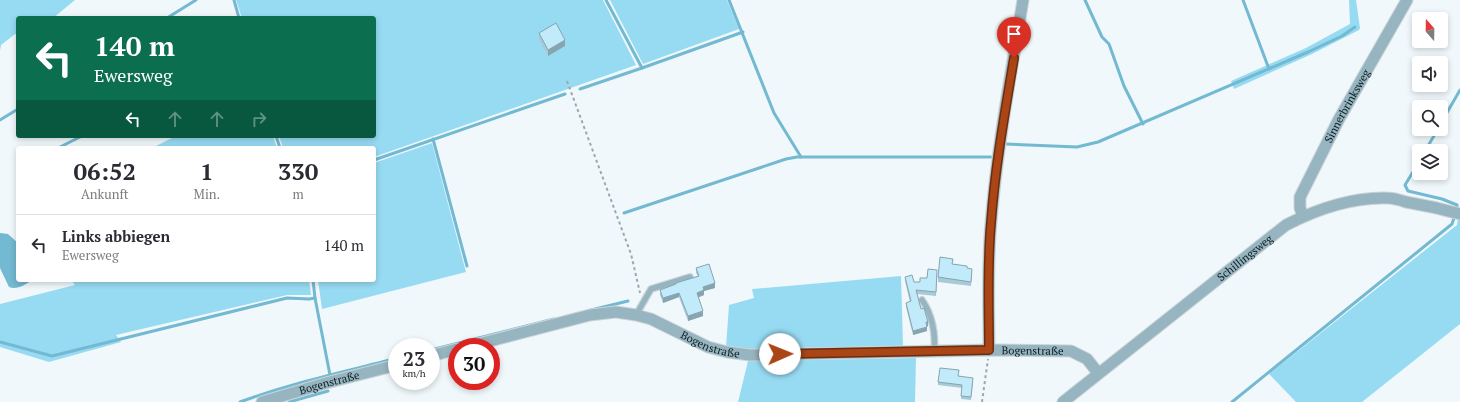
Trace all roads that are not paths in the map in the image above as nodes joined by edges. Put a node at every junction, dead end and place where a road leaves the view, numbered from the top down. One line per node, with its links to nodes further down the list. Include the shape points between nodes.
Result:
1 (1023, 0): 9 (street, via 1000,144 991,222)
2 (1407, 0): 4 (street, Sinnerbrinksweg, via 1339,119 1300,197 1300,208)
3 (1460, 214): 4 (street, Schillingsweg, via 1388,198 1337,204)
4 (1304, 216): 12 (street, Schillingsweg, via 1286,225)
5 (690, 277): 7 (lane, via 651,289)
6 (922, 300): 10 (lane, via 928,308 935,340)
7 (636, 315): 8 (street, Bogenstraße, via 616,312 590,315); 10 (street, Bogenstraße, via 651,319 708,347 750,355)
8 (500, 338)
9 (989, 350): 10 (street, Bogenstraße); 12 (street, Bogenstraße, via 1071,351 1087,359)
10 (934, 352)
11 (388, 367): 13 (street, Bogenstraße)
12 (1098, 373): 14 (street, Schillingsweg)
13 (262, 402)
14 (1062, 402)

